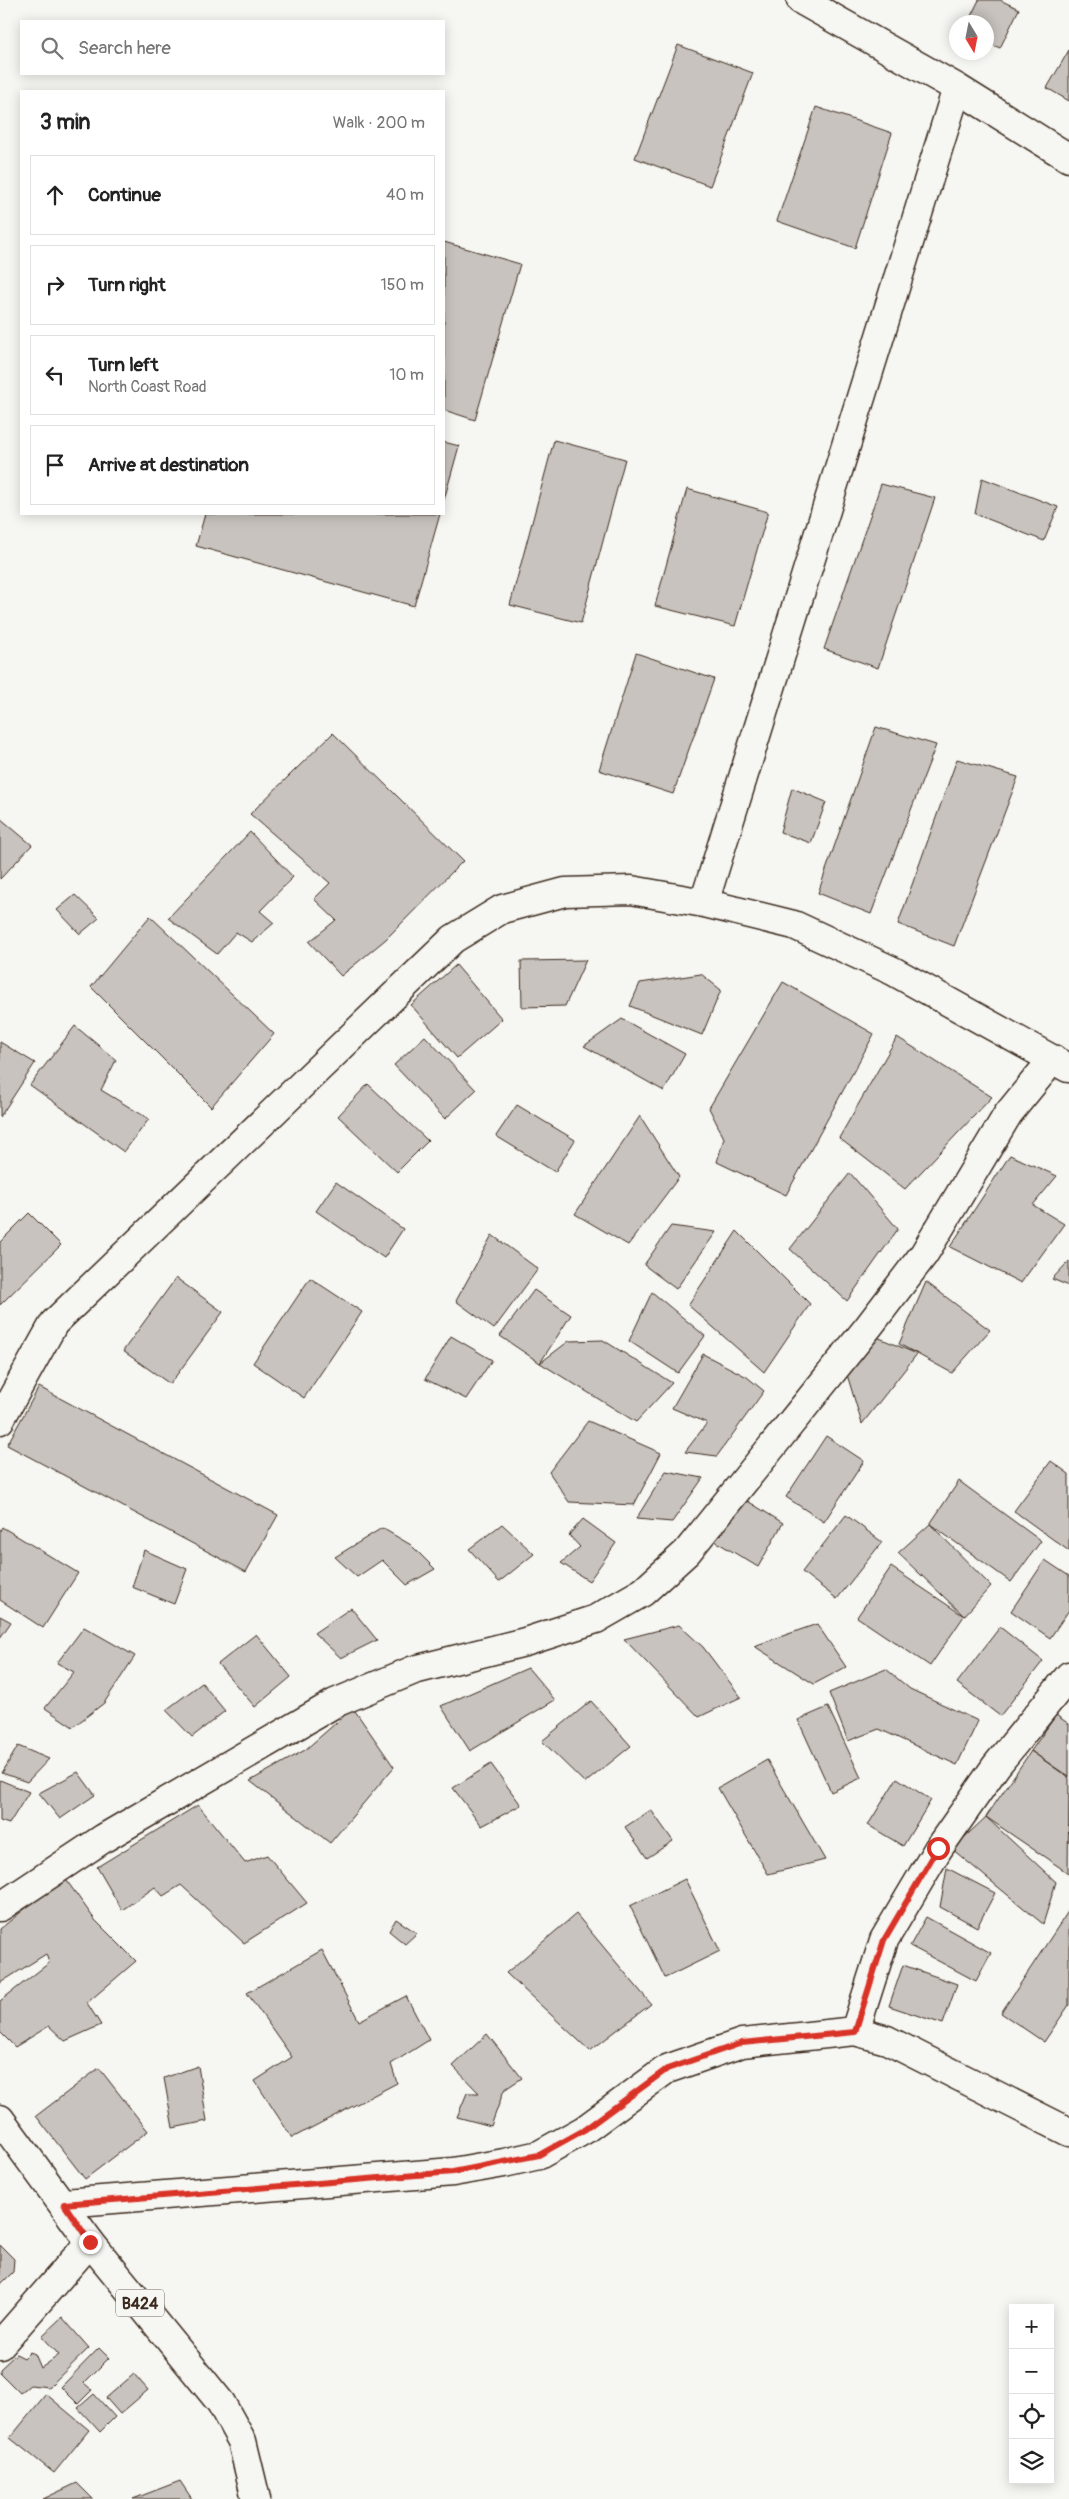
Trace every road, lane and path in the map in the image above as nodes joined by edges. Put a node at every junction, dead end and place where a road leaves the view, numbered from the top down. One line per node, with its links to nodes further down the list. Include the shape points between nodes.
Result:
1 (801, 0): 2 (street)
2 (956, 88): 3 (street); 4 (street)
3 (1069, 158)
4 (704, 903): 5 (street, via 794,925 894,971); 6 (street, via 631,890 565,892 502,909 453,939 54,1324)
5 (1061, 1064): 8 (street, via 1008,1114 924,1254 874,1319 687,1552 643,1592 596,1619 525,1642 414,1670 335,1703 104,1838)
6 (0, 1420)
7 (1069, 1676): 9 (street, via 996,1766 938,1848 884,1940)
8 (0, 1907)
9 (855, 2032): 11 (street, via 887,2040); 12 (street, via 742,2043 667,2069 584,2130 539,2155 453,2172)
10 (0, 2118): 12 (street, B424)
11 (1069, 2132)
12 (64, 2204): 13 (street, B424)
13 (90, 2242): 14 (street); 15 (street, B424, via 221,2402 242,2441)
14 (0, 2344)
15 (256, 2499)

